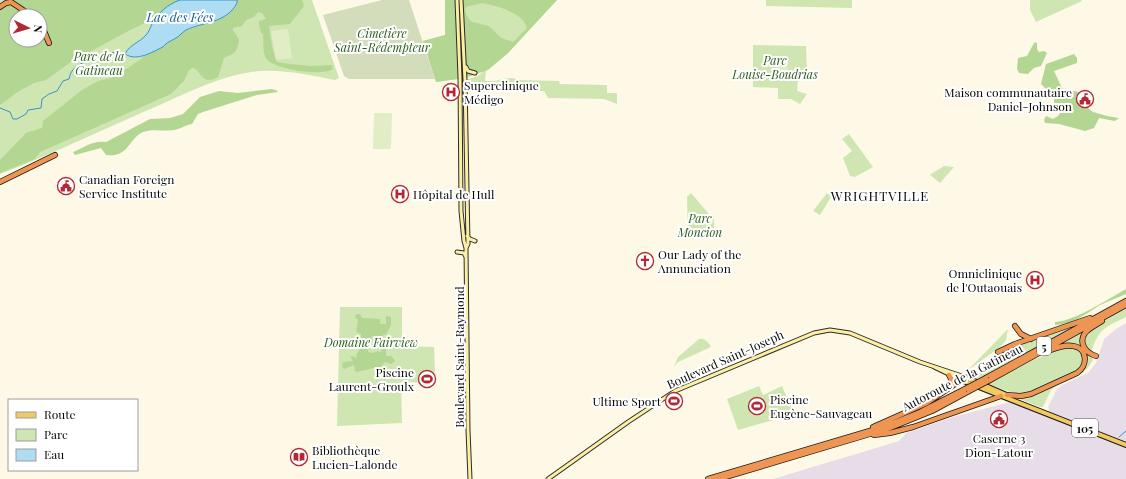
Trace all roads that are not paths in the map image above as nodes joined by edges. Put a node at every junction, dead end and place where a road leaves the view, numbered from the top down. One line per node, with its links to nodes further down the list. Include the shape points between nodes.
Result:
1 (4, 0): 5 (highway)
2 (13, 0): 7 (highway)
3 (457, 0): 14 (main road, Boulevard Saint-Raymond, via 461,205)
4 (461, 0): 8 (main road, Boulevard Saint-Raymond)
5 (0, 6): 6 (highway, via 11,2)
6 (20, 8)
7 (24, 8)
8 (464, 61): 9 (main road, via 467,70); 12 (main road, Boulevard Saint-Raymond)
9 (475, 73)
10 (55, 154): 11 (highway)
11 (0, 182)
12 (467, 236): 13 (main road); 14 (main road, Boulevard Saint-Raymond)
13 (475, 241)
14 (466, 248): 16 (main road, Boulevard Saint-Raymond)
15 (457, 252): 16 (main road, via 464,253)
16 (467, 258): 37 (main road, Boulevard Saint-Raymond)
17 (1126, 301): 19 (highway, Autoroute de la Gatineau / 5)
18 (1124, 306): 23 (highway, Autoroute de la Gatineau / 5); 24 (highway, via 1084,335 1084,348)
19 (1103, 314): 21 (highway); 28 (highway, Autoroute de la Gatineau / 5)
20 (1014, 326): 21 (highway, via 1021,334)
21 (1031, 339): 22 (highway)
22 (998, 352)
23 (1032, 356): 28 (highway, Autoroute de la Gatineau / 5); 31 (highway, via 1070,345 1081,349 1086,360 1084,367 1078,372 1036,392)
24 (1096, 356)
25 (929, 365): 26 (main road, Boulevard Saint-Joseph); 27 (main road, Boulevard Saint-Joseph); 38 (main road, Boulevard Saint-Joseph, via 850,333 830,330 810,334 677,390)
26 (949, 375): 27 (main road, Boulevard Saint-Joseph); 29 (highway)
27 (963, 378): 29 (highway); 31 (main road, Boulevard Saint-Joseph / 105); 32 (main road, Boulevard Saint-Joseph / 105)
28 (988, 379): 30 (highway, Autoroute de la Gatineau / 5, bridge)
29 (951, 387): 35 (highway, via 921,407)
30 (967, 390): 34 (highway, Autoroute de la Gatineau / 5, via 914,418); 35 (highway, Autoroute de la Gatineau / 5, via 906,418)
31 (1007, 395): 33 (main road, Boulevard Saint-Joseph / 105)
32 (1001, 396): 33 (main road, Boulevard Saint-Joseph / 105); 34 (highway, via 908,428)
33 (1016, 401): 36 (main road, Boulevard Saint-Joseph / 105)
34 (864, 436): 40 (highway, Autoroute de la Gatineau / 5)
35 (851, 437): 39 (highway, Autoroute de la Gatineau / 5)
36 (1126, 445)
37 (468, 479)
38 (548, 479)
39 (708, 479)
40 (719, 479)

